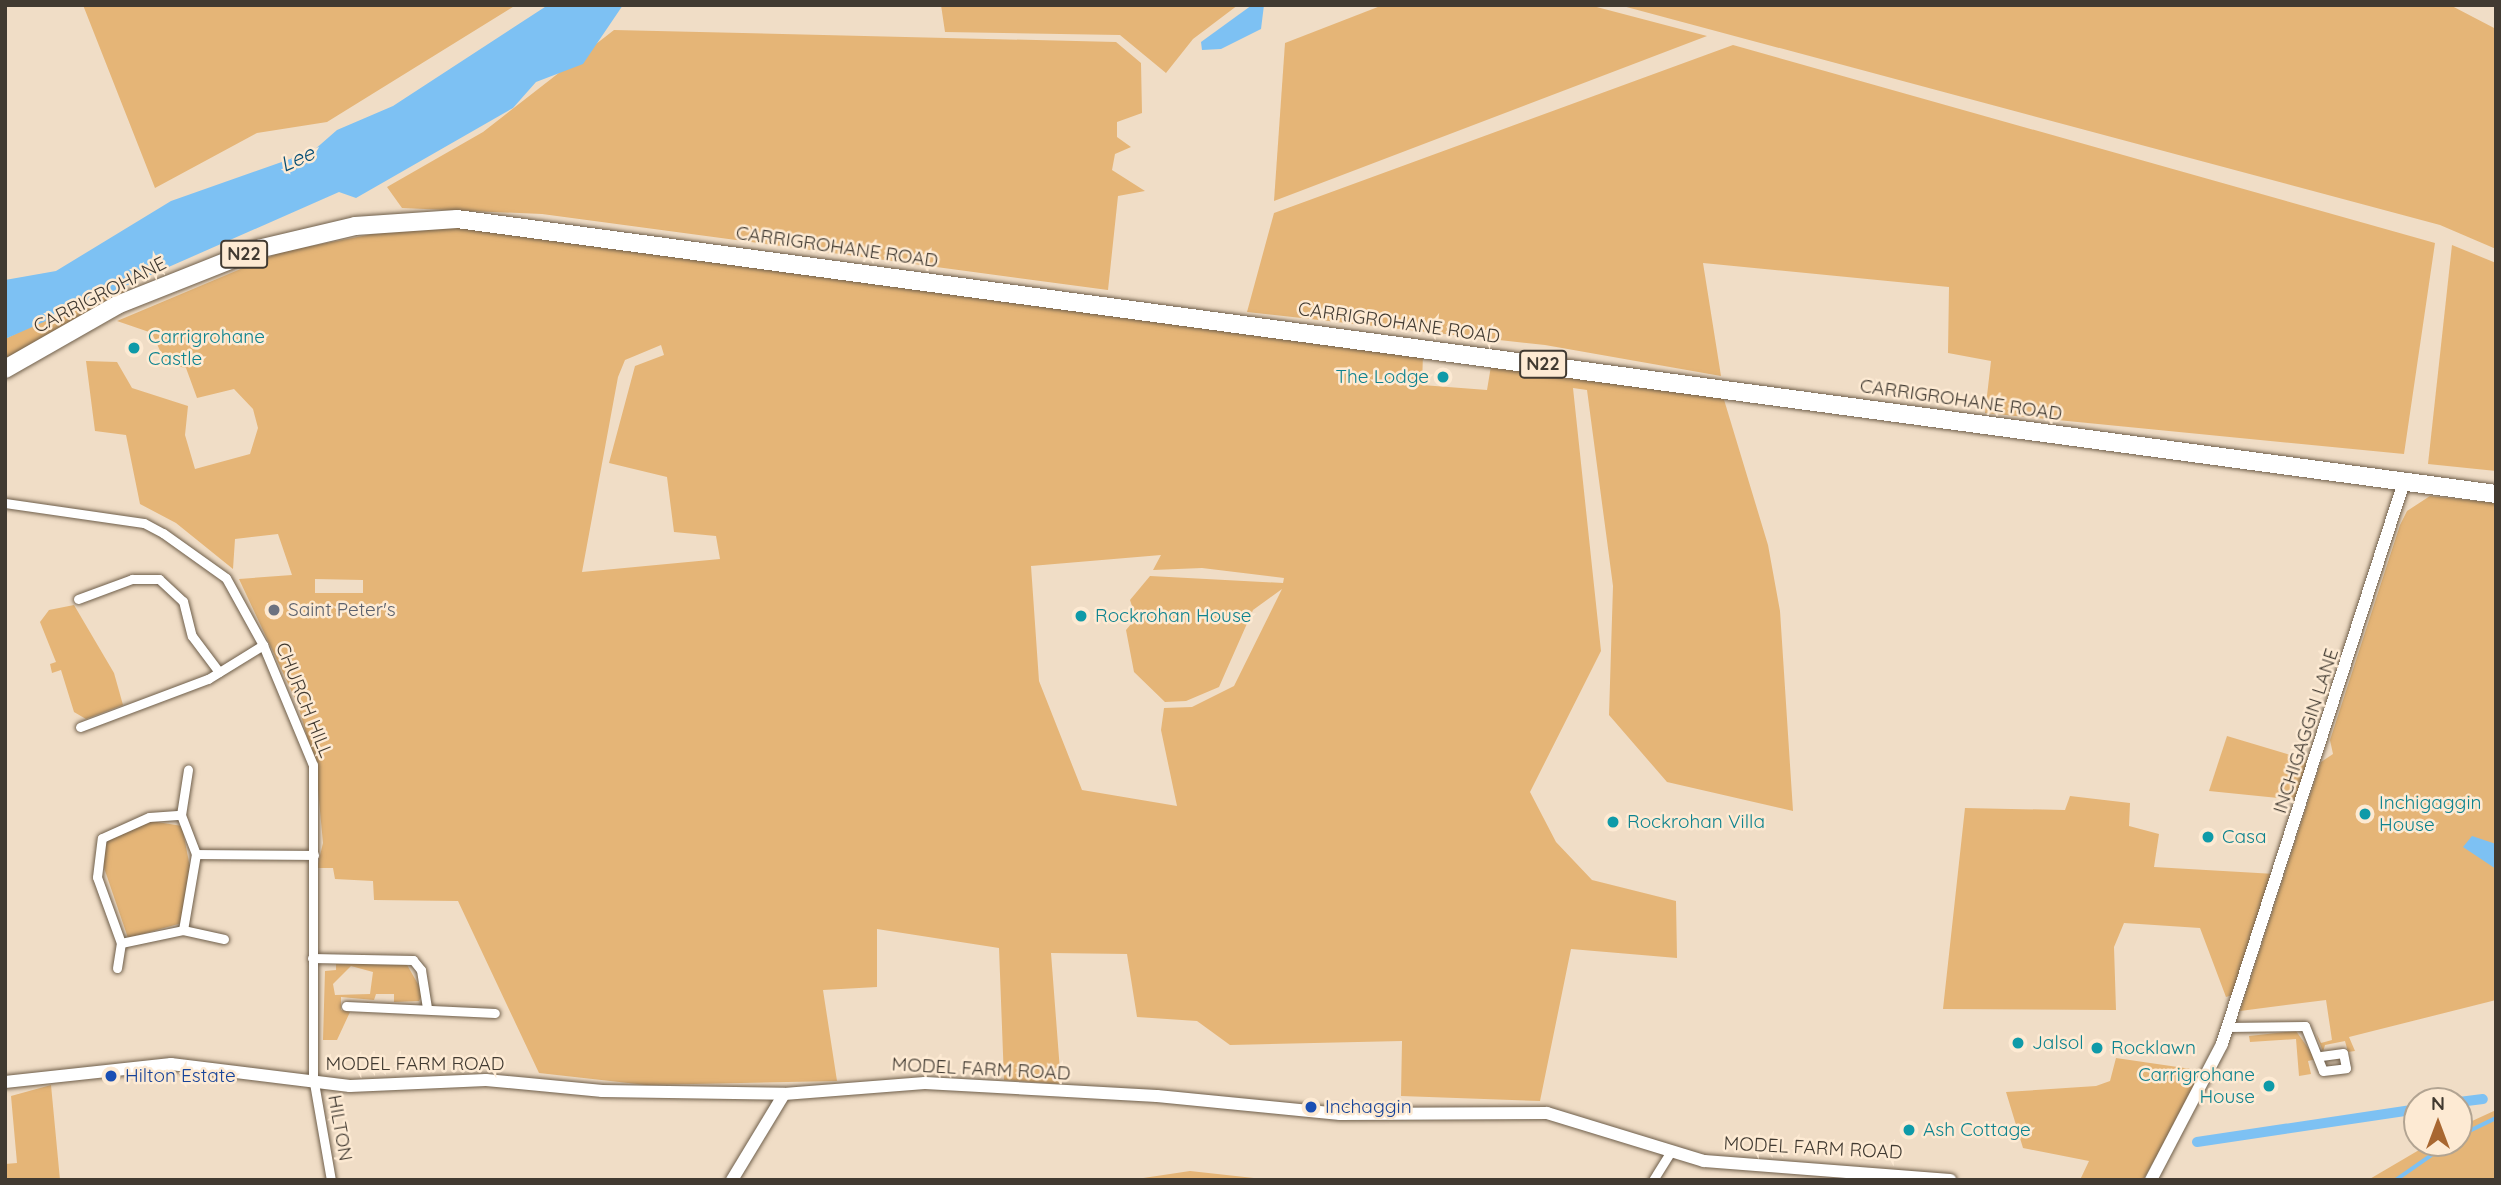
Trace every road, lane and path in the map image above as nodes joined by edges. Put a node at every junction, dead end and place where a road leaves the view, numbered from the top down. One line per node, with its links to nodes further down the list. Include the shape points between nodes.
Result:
1 (505, 224): 2 (highway, CARRIGROHANE / N22, via 388,221 258,249 117,305); 3 (highway, CARRIGROHANE ROAD / N22)
2 (5, 369)
3 (2404, 482): 4 (highway, CARRIGROHANE ROAD / N22); 22 (main road, INCHIGAGGIN LANE)
4 (2496, 494)
5 (5, 503): 7 (street, CHURCH HILL, via 144,523 163,533 226,578)
6 (78, 599): 8 (street, via 132,579 159,579 183,601 192,636)
7 (263, 645): 8 (street); 13 (street, CHURCH HILL, via 313,765)
8 (219, 672): 9 (street)
9 (80, 727)
10 (188, 770): 11 (street)
11 (181, 815): 12 (street); 16 (street, via 149,817 102,838 97,877)
12 (196, 855): 13 (street); 14 (street)
13 (314, 855): 17 (street, CHURCH HILL)
14 (183, 930): 15 (street); 16 (street)
15 (224, 939)
16 (121, 943): 18 (street)
17 (312, 958): 20 (street, via 413,960 421,970); 25 (street, CHURCH HILL)
18 (117, 968)
19 (346, 1006): 20 (street)
20 (427, 1009): 21 (street)
21 (495, 1013)
22 (2228, 1027): 23 (street, via 2305,1026); 32 (main road, INCHIGAGGIN LANE)
23 (2321, 1056)
24 (5, 1082): 25 (main road, MODEL FARM ROAD, via 171,1064)
25 (314, 1083): 26 (main road, MODEL FARM ROAD, via 486,1080 602,1091); 28 (street, HILTON)
26 (784, 1094): 27 (main road, MODEL FARM ROAD, via 925,1083 1157,1096 1340,1114 1547,1113); 29 (main road)
27 (1671, 1151): 30 (street); 31 (main road, MODEL FARM ROAD, via 1718,1162)
28 (331, 1180)
29 (732, 1180)
30 (1653, 1180)
31 (1950, 1180)
32 (2151, 1180)

